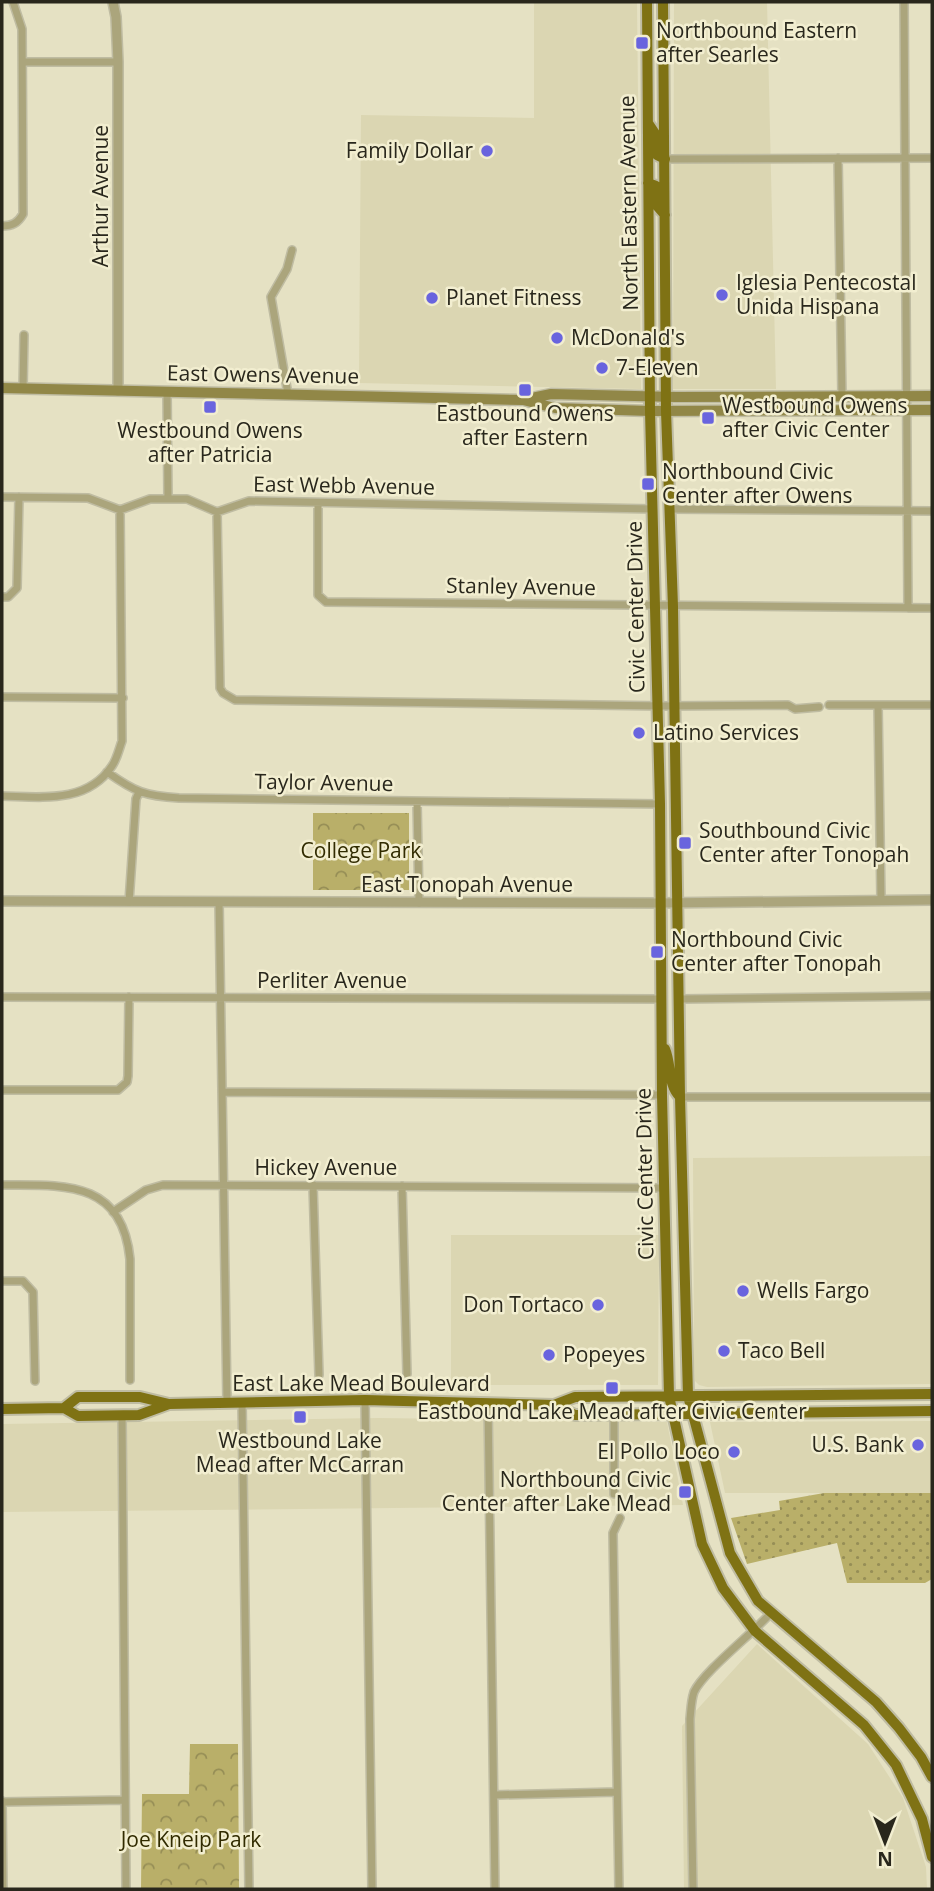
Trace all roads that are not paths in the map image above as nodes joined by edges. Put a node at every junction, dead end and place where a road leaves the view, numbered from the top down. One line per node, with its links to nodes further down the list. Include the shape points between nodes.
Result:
1 (13, 2): 6 (street, via 22,29)
2 (113, 2): 7 (street, Arthur Avenue)
3 (647, 2): 8 (main road, North Eastern Avenue)
4 (663, 2): 12 (main road, North Eastern Avenue)
5 (904, 2): 10 (street)
6 (23, 62): 7 (street); 15 (street, via 23,214 19,221)
7 (118, 62): 20 (street, Arthur Avenue)
8 (648, 124): 12 (main road, via 656,135 657,155); 13 (main road, North Eastern Avenue)
9 (838, 158): 10 (street); 12 (street); 23 (street)
10 (905, 158): 11 (street); 25 (street)
11 (932, 158)
12 (665, 159): 14 (main road, North Eastern Avenue)
13 (648, 183): 14 (main road, via 656,186 658,207); 26 (main road, North Eastern Avenue)
14 (665, 215): 27 (main road, North Eastern Avenue)
15 (2, 226)
16 (292, 250): 22 (street, via 271,297)
17 (23, 335): 19 (street)
18 (2, 388): 19 (main road, East Owens Avenue)
19 (23, 389): 20 (main road, East Owens Avenue)
20 (118, 391): 21 (main road, East Owens Avenue)
21 (167, 392): 22 (main road, East Owens Avenue); 31 (street)
22 (288, 394): 26 (main road, East Owens Avenue, via 523,400 551,394)
23 (842, 396): 25 (main road, East Owens Avenue); 27 (main road, East Owens Avenue)
24 (932, 396): 25 (main road, East Owens Avenue)
25 (907, 403): 27 (main road, East Owens Avenue); 28 (main road, East Owens Avenue); 36 (street)
26 (650, 404): 27 (main road, East Owens Avenue); 33 (main road, Civic Center Drive)
27 (666, 404): 34 (main road, Civic Center Drive)
28 (932, 410)
29 (2, 497): 30 (street)
30 (19, 498): 35 (street, via 88,498); 39 (street, via 17,588)
31 (168, 499): 35 (street, via 150,499); 38 (street, via 187,499)
32 (318, 503): 33 (street, East Webb Avenue); 38 (street, East Webb Avenue, via 249,501); 40 (street, Stanley Avenue, via 318,595 326,602)
33 (653, 509): 40 (main road, Civic Center Drive)
34 (671, 509): 36 (street); 41 (main road, Civic Center Drive)
35 (120, 510): 45 (street)
36 (908, 511): 37 (street); 42 (street)
37 (932, 511)
38 (217, 512): 49 (street, via 220,688 235,700)
39 (2, 597)
40 (655, 607): 41 (street, Stanley Avenue); 49 (main road, Civic Center Drive)
41 (673, 607): 42 (street, Stanley Avenue); 50 (main road, Civic Center Drive)
42 (908, 608): 43 (street, Stanley Avenue)
43 (932, 608)
44 (2, 697): 45 (street)
45 (123, 698): 52 (street, via 122,741)
46 (829, 705): 47 (street)
47 (878, 705): 48 (street); 57 (street)
48 (932, 705)
49 (657, 706): 50 (street); 56 (main road, Civic Center Drive)
50 (675, 706): 51 (street); 64 (main road, Civic Center Drive)
51 (819, 707)
52 (107, 772): 53 (street, Taylor Avenue); 54 (street, via 74,794)
53 (139, 792): 55 (street, Taylor Avenue, via 179,798); 60 (street)
54 (2, 796)
55 (417, 802): 56 (street, Taylor Avenue); 62 (street)
56 (660, 804): 63 (main road, Civic Center Drive)
57 (881, 900): 58 (street, East Tonopah Avenue); 64 (street, East Tonopah Avenue)
58 (932, 900)
59 (2, 901): 60 (street, East Tonopah Avenue)
60 (129, 902): 61 (street, East Tonopah Avenue)
61 (219, 902): 62 (street, East Tonopah Avenue); 68 (street)
62 (419, 903): 63 (street, East Tonopah Avenue)
63 (661, 903): 64 (street, East Tonopah Avenue); 69 (main road, Civic Center Drive)
64 (678, 903): 70 (main road, Civic Center Drive)
65 (932, 996): 70 (street)
66 (2, 997): 67 (street, Perliter Avenue)
67 (129, 997): 68 (street, Perliter Avenue); 72 (street, via 128,1076 118,1090)
68 (220, 998): 69 (street, Perliter Avenue); 73 (street)
69 (662, 999): 71 (main road, Civic Center Drive)
70 (680, 999): 75 (main road, Civic Center Drive)
71 (662, 1043): 74 (main road, Civic Center Drive); 75 (main road, via 672,1086)
72 (2, 1090)
73 (222, 1092): 74 (street); 79 (street)
74 (662, 1095): 77 (main road, via 673,1106); 82 (main road, Civic Center Drive)
75 (680, 1097): 76 (street); 77 (main road, Civic Center Drive)
76 (932, 1097)
77 (681, 1145): 91 (main road, Civic Center Drive)
78 (2, 1185): 83 (street, via 71,1186 91,1194)
79 (224, 1185): 80 (street, Hickey Avenue); 83 (street, Hickey Avenue, via 163,1185 146,1190); 94 (street)
80 (313, 1185): 81 (street, Hickey Avenue); 86 (street)
81 (402, 1186): 82 (street, Hickey Avenue); 85 (street)
82 (664, 1188): 90 (main road, Civic Center Drive)
83 (113, 1212): 87 (street, via 129,1251)
84 (2, 1281): 88 (street, via 23,1281 35,1300)
85 (407, 1374)
86 (319, 1375)
87 (130, 1380)
88 (34, 1381)
89 (932, 1394): 91 (main road, East Lake Mead Boulevard)
90 (669, 1396): 91 (main road, East Lake Mead Boulevard); 97 (main road, East Lake Mead Boulevard, via 575,1396); 101 (main road, Civic Center Drive)
91 (688, 1396): 102 (main road, Civic Center Drive)
92 (365, 1400): 93 (main road, East Lake Mead Boulevard); 96 (main road, East Lake Mead Boulevard); 118 (street)
93 (242, 1402): 94 (main road, East Lake Mead Boulevard); 117 (street)
94 (228, 1403): 95 (main road, East Lake Mead Boulevard)
95 (169, 1404): 98 (main road, East Lake Mead Boulevard, via 140,1397 78,1397); 103 (main road, East Lake Mead Boulevard, via 139,1415)
96 (488, 1404): 97 (main road, East Lake Mead Boulevard); 111 (street)
97 (554, 1405): 104 (main road, East Lake Mead Boulevard, via 575,1415)
98 (64, 1408): 99 (main road, East Lake Mead Boulevard); 103 (main road, East Lake Mead Boulevard, via 78,1416)
99 (2, 1409)
100 (932, 1411): 102 (main road, East Lake Mead Boulevard)
101 (674, 1414): 102 (main road, East Lake Mead Boulevard); 104 (main road, East Lake Mead Boulevard); 108 (main road, Civic Center Drive, via 702,1544 723,1588)
102 (693, 1414): 107 (main road, Civic Center Drive, via 730,1553)
103 (122, 1415): 112 (street)
104 (614, 1415): 105 (street)
105 (614, 1494)
106 (620, 1518): 110 (street, via 613,1533)
107 (770, 1614): 108 (street); 109 (main road, Civic Center Drive, via 876,1702 914,1747)
108 (755, 1631): 114 (main road, Civic Center Drive, via 864,1725 896,1765 922,1819); 121 (street, via 708,1674 692,1703)
109 (932, 1777)
110 (617, 1792): 111 (street); 120 (street)
111 (494, 1794): 119 (street)
112 (125, 1800): 113 (street); 116 (street)
113 (2, 1802): 115 (street)
114 (932, 1857)
115 (3, 1889)
116 (126, 1889)
117 (249, 1889)
118 (372, 1889)
119 (495, 1889)
120 (619, 1889)
121 (693, 1889)

